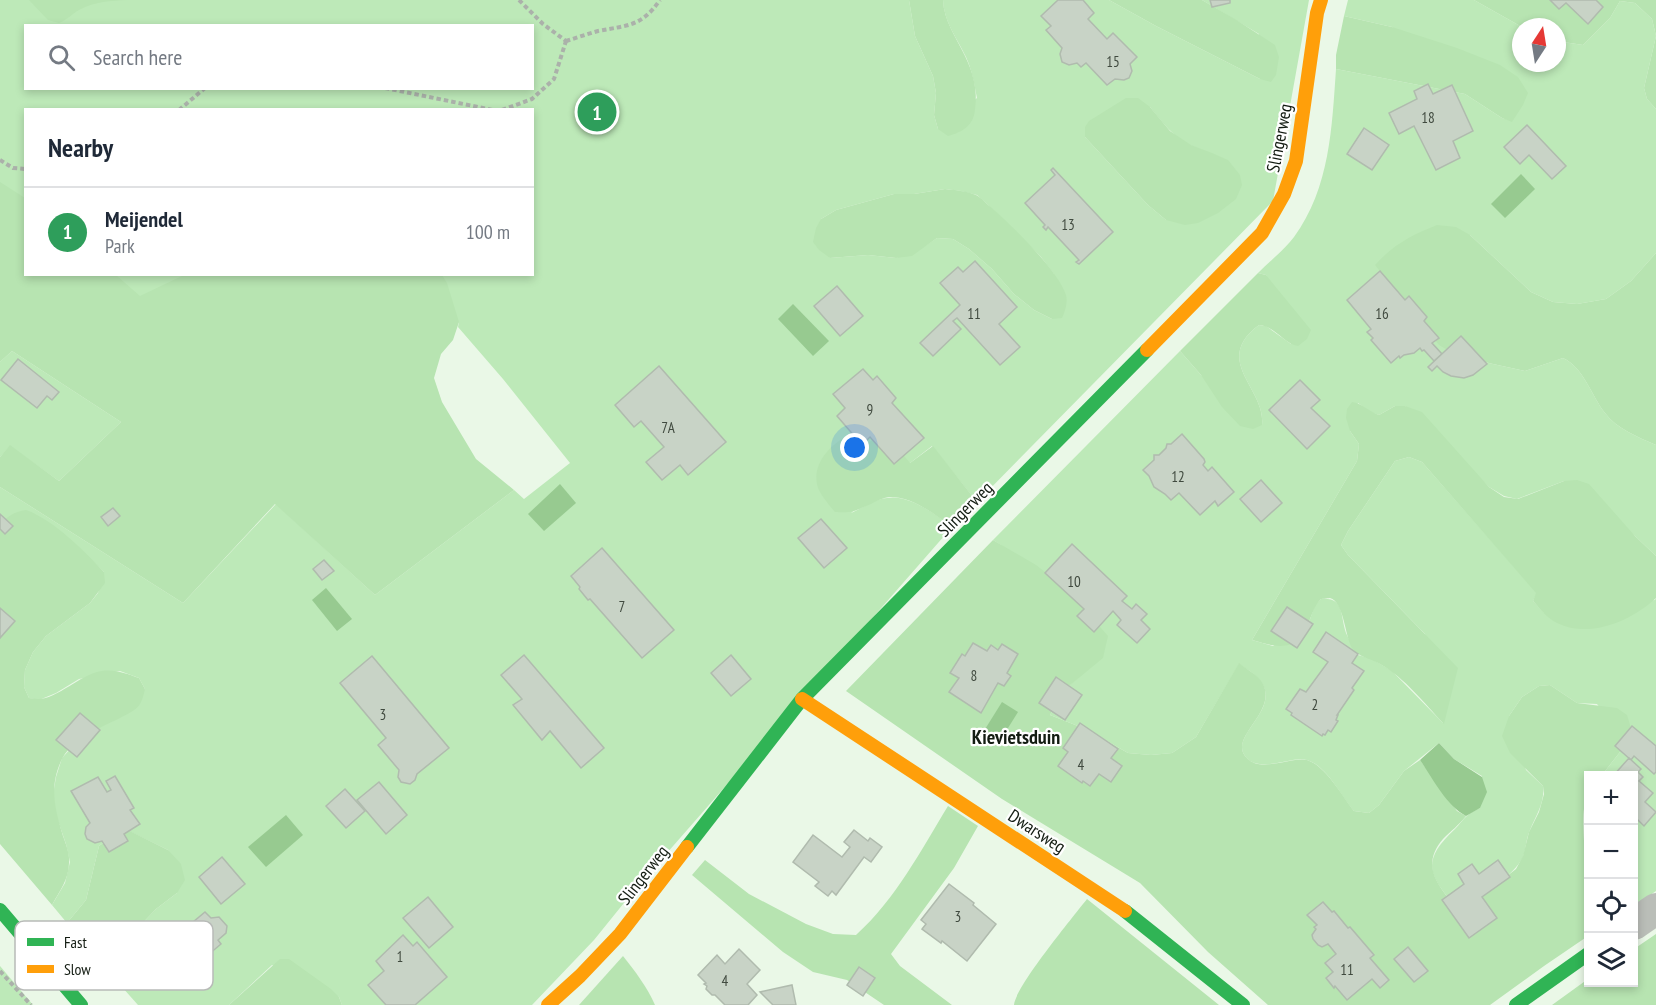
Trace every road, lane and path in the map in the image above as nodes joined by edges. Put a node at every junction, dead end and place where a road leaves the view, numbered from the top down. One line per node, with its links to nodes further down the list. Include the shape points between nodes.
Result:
1 (519, 0): 4 (path)
2 (660, 0): 4 (path, via 652,12 632,25)
3 (1321, 0): 12 (street, Slingerweg, via 1296,161 1284,194 1262,233)
4 (566, 41): 9 (path, via 554,79 532,99)
5 (203, 90): 7 (path)
6 (395, 90): 8 (path)
7 (181, 108)
8 (483, 108)
9 (507, 108)
10 (0, 160): 11 (path, via 13,168)
11 (24, 169)
12 (802, 699): 24 (street, Slingerweg, via 620,934); 25 (street, Dwarsweg, via 1128,913)
13 (1656, 909): 15 (street)
14 (0, 910): 16 (street)
15 (1638, 921)
16 (15, 928)
17 (1584, 957): 26 (street)
18 (0, 971): 19 (path)
19 (15, 988)
20 (17, 990): 22 (path)
21 (68, 990): 23 (street)
22 (30, 1005)
23 (81, 1005)
24 (548, 1005)
25 (1243, 1005)
26 (1516, 1005)

